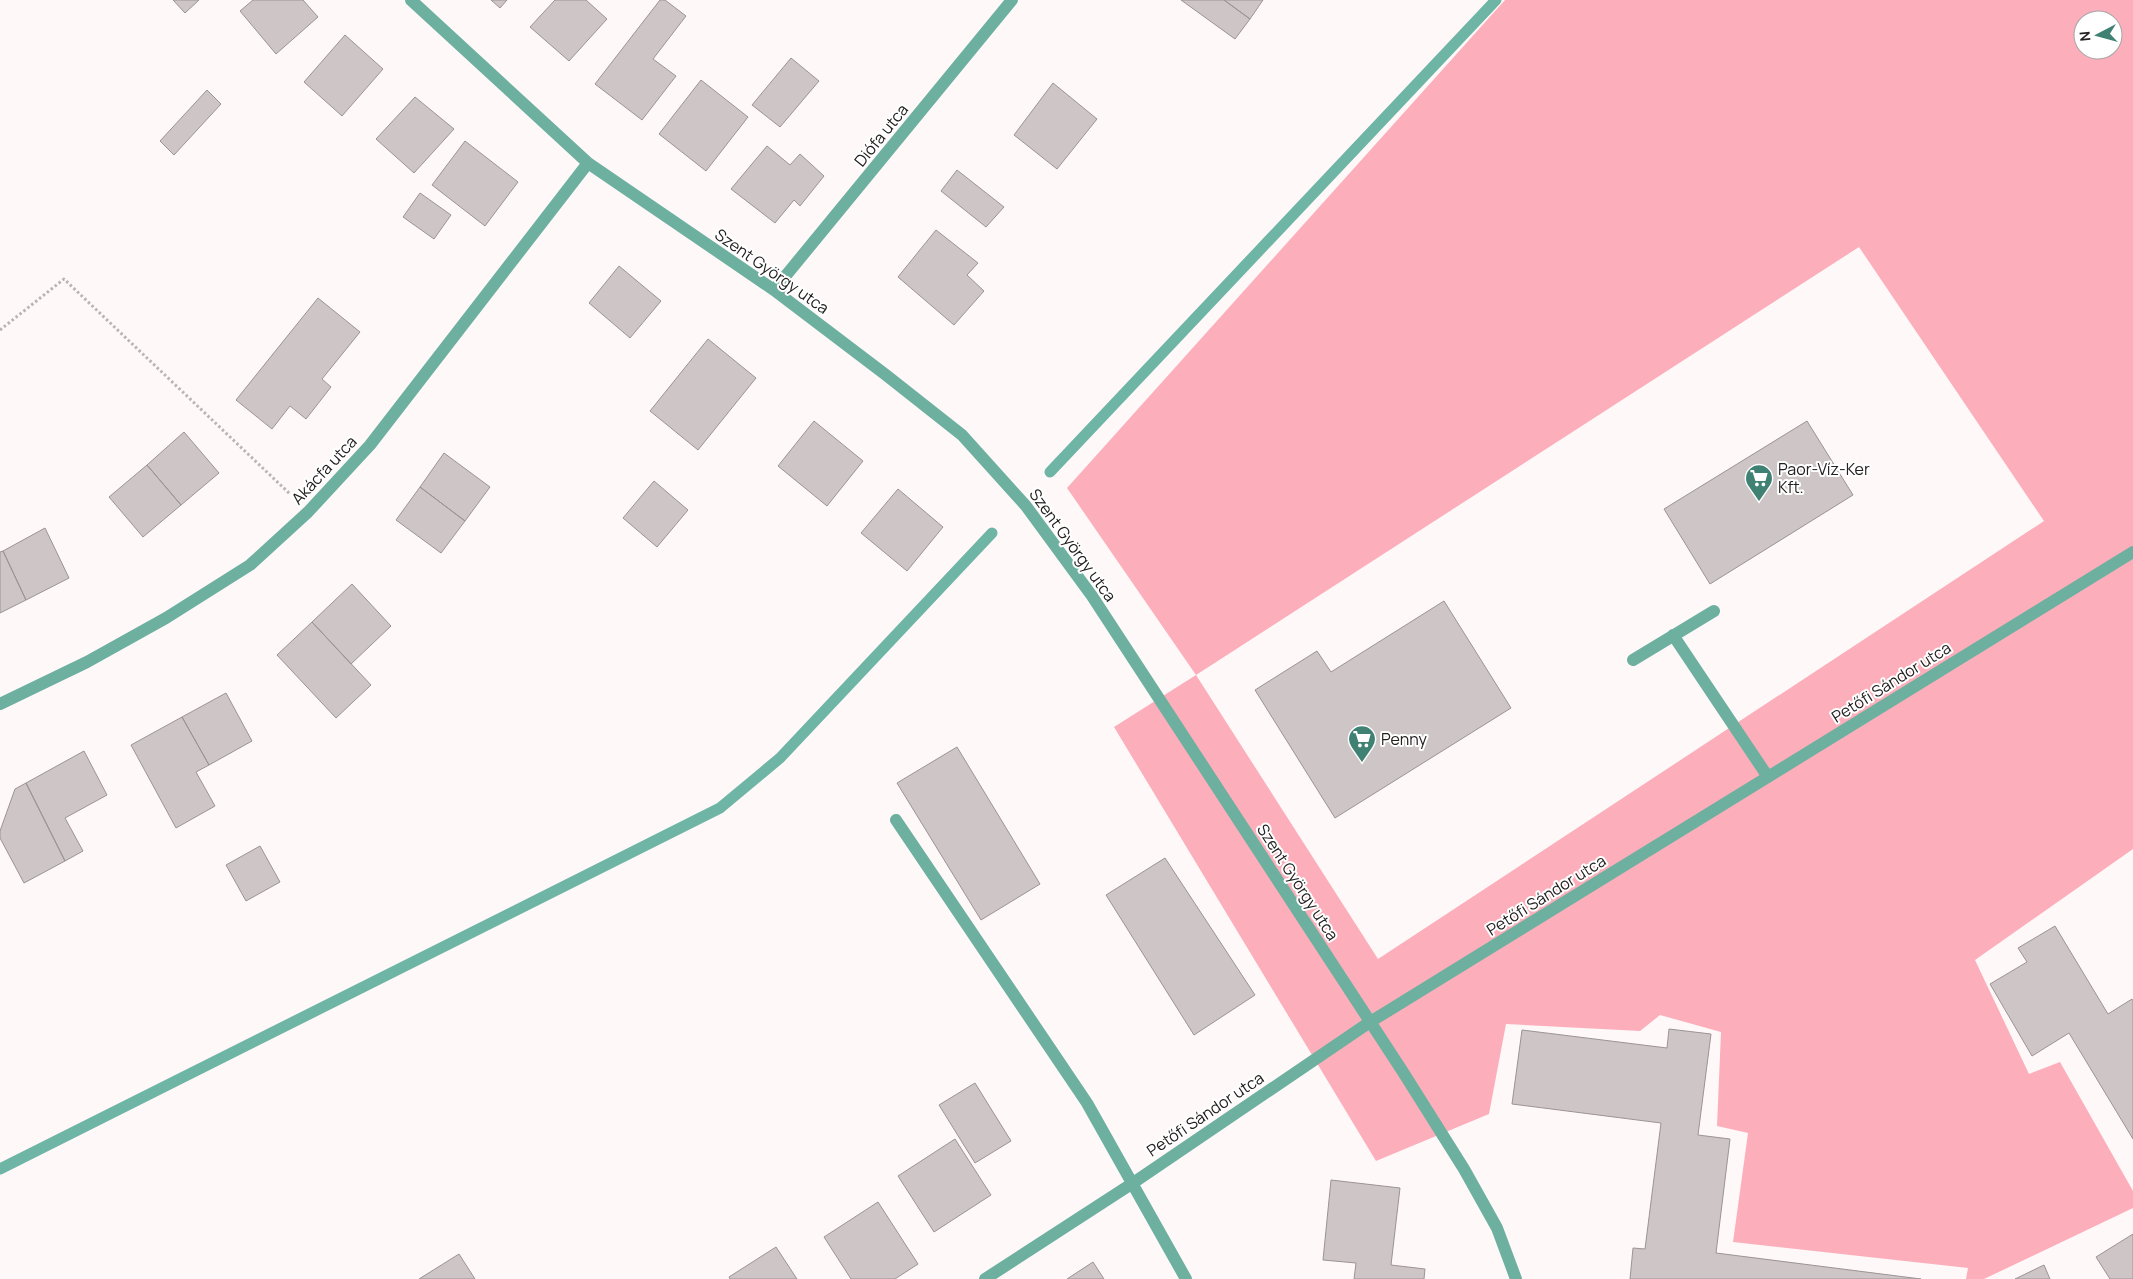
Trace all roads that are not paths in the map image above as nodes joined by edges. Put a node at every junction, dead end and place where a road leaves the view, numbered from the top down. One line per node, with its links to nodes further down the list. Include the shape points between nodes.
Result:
1 (411, 0): 3 (street, Szent György utca)
2 (1012, 0): 4 (street, Diófa utca)
3 (588, 163): 4 (street, Szent György utca); 9 (street, Akácfa utca, via 370,445 308,512 250,565 166,618 87,662)
4 (774, 290): 12 (street, Szent György utca, via 962,435 1026,506 1092,596)
5 (2133, 552): 10 (street, Petőfi Sándor utca)
6 (1714, 611): 7 (street)
7 (1673, 635): 8 (street); 10 (street)
8 (1633, 660)
9 (0, 704)
10 (1768, 777): 12 (street, Petőfi Sándor utca)
11 (896, 820): 13 (street, via 1087,1103)
12 (1370, 1022): 13 (street, Petőfi Sándor utca); 16 (street, Szent György utca, via 1464,1169 1497,1228)
13 (1133, 1183): 14 (street, Petőfi Sándor utca); 15 (street)
14 (984, 1279)
15 (1186, 1279)
16 (1516, 1279)

